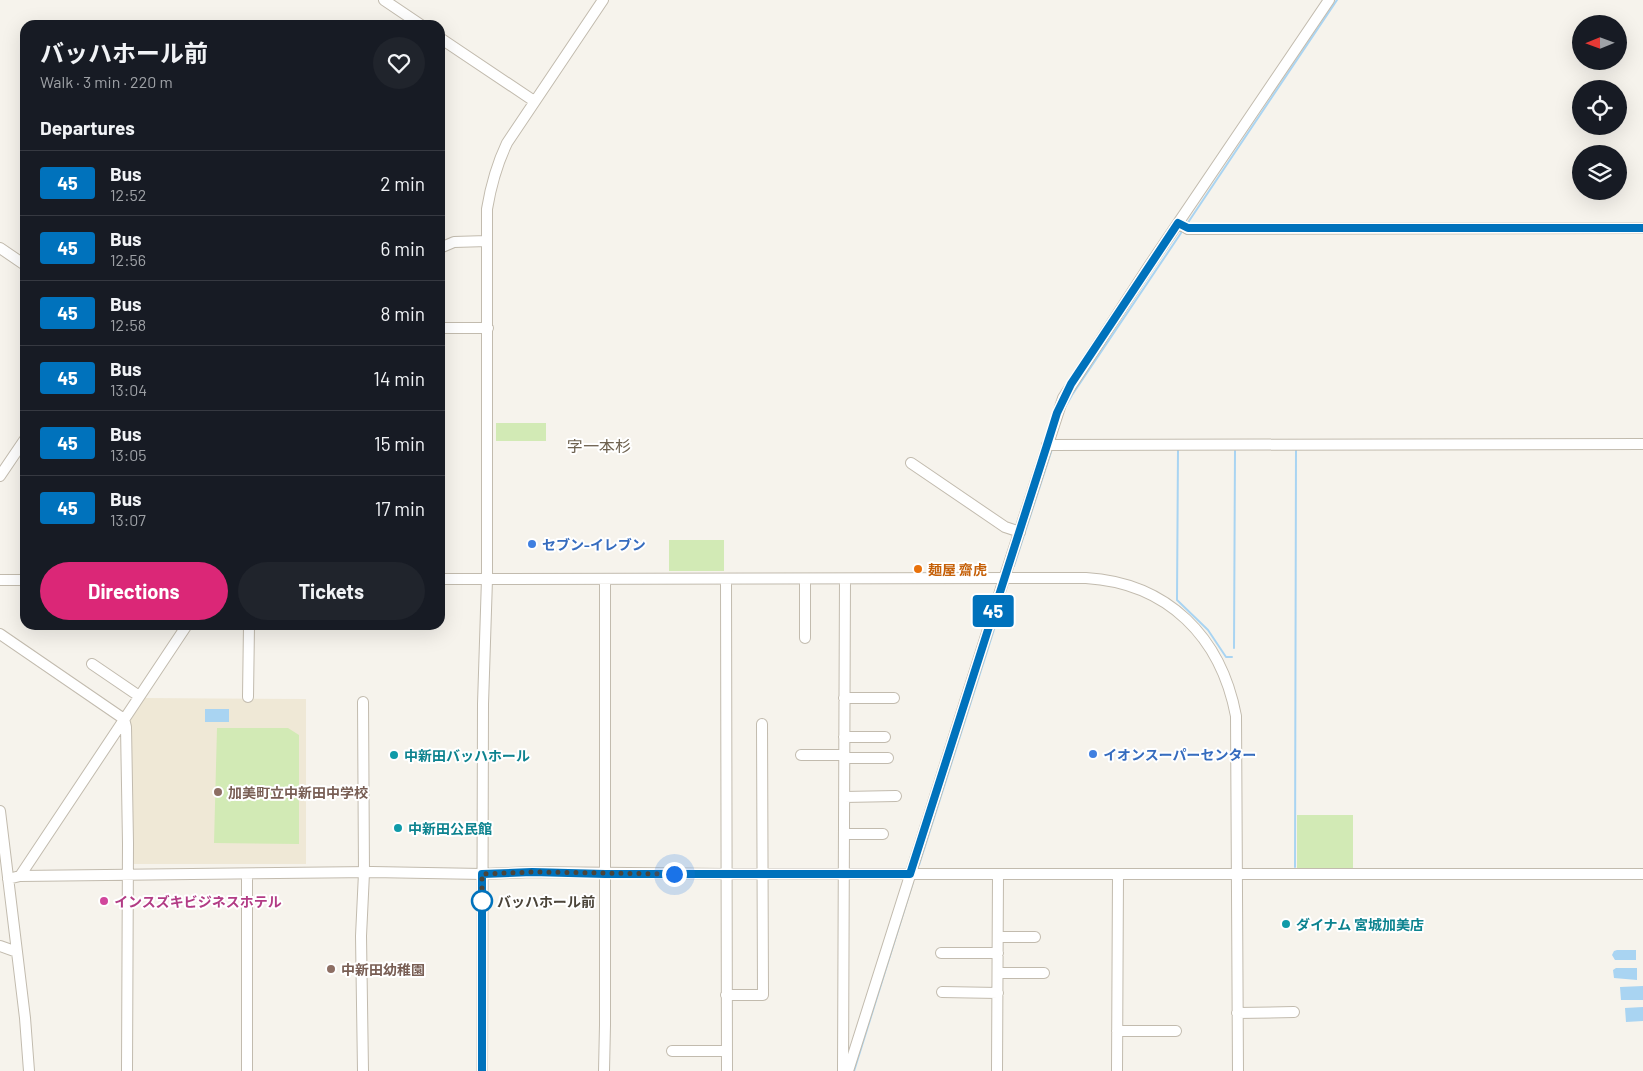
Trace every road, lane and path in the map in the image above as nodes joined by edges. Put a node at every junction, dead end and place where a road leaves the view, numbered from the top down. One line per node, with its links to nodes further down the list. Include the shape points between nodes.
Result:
1 (384, 0): 4 (street)
2 (603, 0): 6 (street)
3 (1329, 0): 7 (street)
4 (414, 20)
5 (445, 41): 6 (street)
6 (534, 101): 9 (street, via 498,164 488,209)
7 (1183, 225): 8 (street); 16 (street, via 1071,384 1057,413)
8 (1643, 228)
9 (487, 241): 10 (street, via 454,242); 14 (street)
10 (445, 246)
11 (0, 248): 12 (street)
12 (20, 262)
13 (445, 328): 14 (street)
14 (488, 328): 22 (street)
15 (1643, 444): 16 (street)
16 (1051, 445): 20 (street)
17 (20, 446): 19 (street)
18 (911, 463): 20 (street, via 1005,526)
19 (0, 476)
20 (1020, 532): 25 (street)
21 (445, 579): 22 (street)
22 (487, 579): 23 (street); 54 (street)
23 (605, 579): 28 (street); 55 (street)
24 (845, 579): 25 (street); 29 (street); 37 (street)
25 (1004, 579): 59 (street); 62 (street, via 1086,578 1124,584 1169,606 1206,643 1226,677 1236,716)
26 (0, 580): 27 (street)
27 (20, 580)
28 (726, 580): 29 (street); 56 (street)
29 (805, 580): 33 (street)
30 (183, 630): 35 (street)
31 (249, 630): 36 (street)
32 (0, 634): 40 (street)
33 (805, 638)
34 (92, 664): 35 (street)
35 (139, 696): 40 (street)
36 (248, 696)
37 (844, 698): 38 (street); 42 (street)
38 (894, 698)
39 (363, 702): 52 (street)
40 (124, 719): 64 (street); 65 (street)
41 (762, 724): 57 (street)
42 (844, 736): 43 (street); 45 (street)
43 (885, 736)
44 (802, 755): 45 (street)
45 (844, 757): 46 (street); 48 (street)
46 (888, 758)
47 (896, 796): 48 (street)
48 (844, 797): 50 (street)
49 (0, 811): 66 (street)
50 (844, 834): 51 (street); 58 (street)
51 (883, 834)
52 (364, 873): 53 (street); 54 (street); 87 (street)
53 (247, 874): 64 (street); 86 (street)
54 (482, 874): 55 (street); 88 (street)
55 (605, 874): 56 (street); 89 (street)
56 (726, 874): 57 (street); 77 (street)
57 (763, 874): 58 (street); 77 (street, via 763,995)
58 (844, 874): 59 (street); 91 (street)
59 (910, 874): 60 (street); 92 (street)
60 (998, 874): 61 (street); 67 (street)
61 (1118, 874): 62 (street); 80 (street)
62 (1237, 874): 63 (street); 79 (street)
63 (1643, 874)
64 (128, 875): 65 (street); 85 (street)
65 (20, 876): 66 (street)
66 (8, 878): 70 (street)
67 (998, 937): 68 (street); 72 (street)
68 (1035, 937)
69 (0, 946): 70 (street)
70 (17, 952): 84 (street)
71 (941, 953): 72 (street)
72 (998, 953): 73 (street)
73 (998, 973): 74 (street); 76 (street)
74 (1044, 973)
75 (942, 992): 76 (street)
76 (998, 992): 93 (street)
77 (726, 995): 83 (street)
78 (1294, 1012): 79 (street)
79 (1237, 1014): 95 (street)
80 (1117, 1031): 81 (street); 94 (street)
81 (1176, 1031)
82 (672, 1051): 83 (street)
83 (727, 1051): 90 (street)
84 (28, 1071)
85 (127, 1071)
86 (247, 1071)
87 (363, 1071)
88 (482, 1071)
89 (604, 1071)
90 (727, 1071)
91 (844, 1071)
92 (848, 1071)
93 (998, 1071)
94 (1117, 1071)
95 (1238, 1071)

